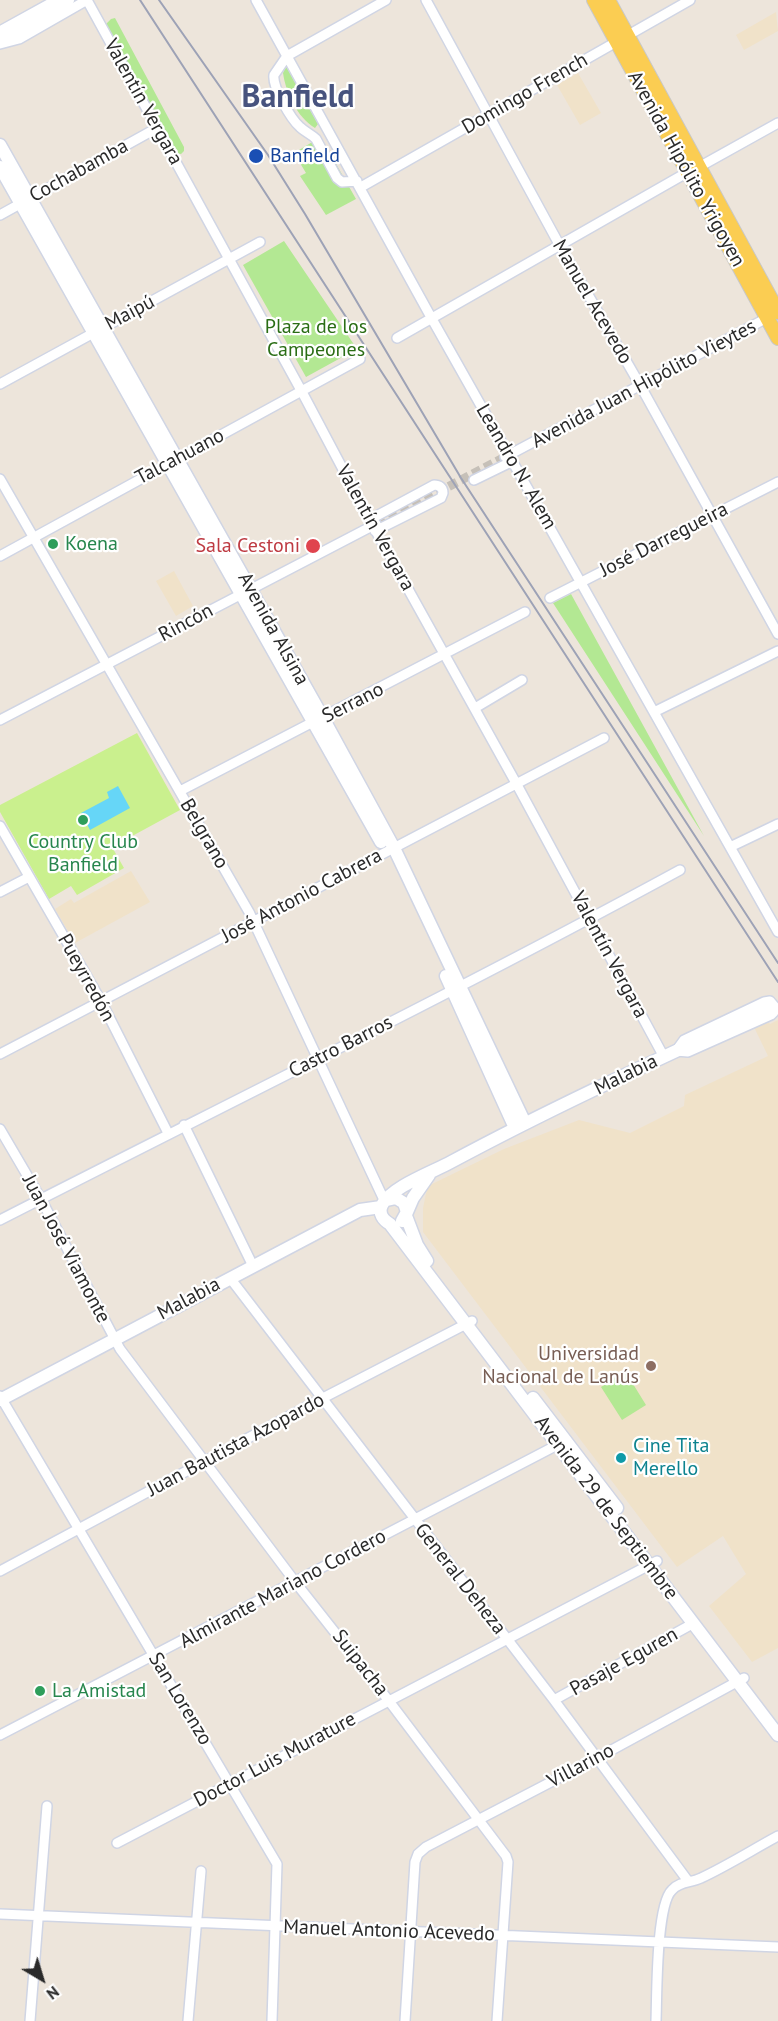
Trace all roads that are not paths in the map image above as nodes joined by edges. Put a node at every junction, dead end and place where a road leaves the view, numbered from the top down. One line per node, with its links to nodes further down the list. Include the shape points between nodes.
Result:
1 (56, 0): 10 (street)
2 (68, 0): 12 (main road)
3 (87, 0): 13 (street, via 19,39); 17 (street, Valentín Vergara)
4 (256, 0): 14 (street, Leandro N. Alem)
5 (386, 0): 14 (street)
6 (426, 0): 15 (street, Manuel Acevedo)
7 (594, 0): 11 (main road, Avenida Hipólito Yrigoyen)
8 (608, 0): 11 (main road, Avenida Hipólito Yrigoyen)
9 (690, 0): 11 (street, Domingo French)
10 (0, 31)
11 (622, 38): 15 (street, Domingo French); 20 (main road, Avenida Hipólito Yrigoyen)
12 (0, 39)
13 (0, 44)
14 (287, 56): 21 (street, Leandro N. Alem); 21 (street, via 274,75 275,86 297,125 316,139 337,178)
15 (489, 115): 21 (street, Domingo French); 25 (street, Manuel Acevedo)
16 (778, 123): 20 (street)
17 (158, 128): 22 (street, Cochabamba); 26 (street, Valentín Vergara)
18 (0, 145): 22 (main road, Avenida Alsina)
19 (0, 167): 22 (main road, Avenida Alsina)
20 (694, 170): 25 (street); 27 (main road, Avenida Hipólito Yrigoyen)
21 (359, 184): 28 (street, Leandro N. Alem)
22 (25, 200): 23 (street, Cochabamba); 29 (main road, Avenida Alsina)
23 (0, 214)
24 (260, 242): 26 (street, Maipú)
25 (560, 246): 28 (street); 34 (street, Manuel Acevedo)
26 (229, 260): 29 (street, Maipú); 35 (street, Valentín Vergara)
27 (774, 314): 31 (main road, Avenida Hipólito Yrigoyen); 34 (street, Avenida Juan Hipólito Vieytes)
28 (432, 319): 30 (street); 36 (street, Leandro N. Alem)
29 (98, 330): 33 (street, Maipú); 37 (main road, Avenida Alsina)
30 (397, 338)
31 (778, 338)
32 (360, 359): 35 (street, Talcahuano)
33 (0, 384)
34 (640, 385): 36 (street, Avenida Juan Hipólito Vieytes); 41 (street, Manuel Acevedo)
35 (302, 392): 37 (street, Talcahuano); 42 (street, Valentín Vergara)
36 (509, 458): 39 (street, Avenida Juan Hipólito Vieytes); 45 (street, Leandro N. Alem)
37 (172, 461): 43 (street, Talcahuano); 46 (main road, Avenida Alsina)
38 (0, 479): 43 (street, Belgrano)
39 (474, 480)
40 (778, 482): 41 (street, José Darregueira)
41 (712, 515): 45 (street, José Darregueira); 49 (street, Manuel Acevedo)
42 (374, 525): 42 (street, via 441,498 442,489 434,486); 46 (street, Rincón); 51 (street, Valentín Vergara)
43 (34, 537): 44 (street, Talcahuano); 52 (street, Belgrano)
44 (0, 556)
45 (581, 582): 47 (street, José Darregueira); 55 (street, Leandro N. Alem)
46 (246, 592): 52 (street, Rincón); 57 (main road, Avenida Alsina)
47 (550, 598)
48 (525, 612): 51 (street, Serrano)
49 (778, 634)
50 (778, 651): 55 (street)
51 (445, 655): 54 (street, Valentín Vergara); 57 (street, Serrano)
52 (106, 665): 56 (street, Rincón); 60 (street, Belgrano)
53 (522, 681): 54 (street)
54 (475, 708): 59 (street, Valentín Vergara)
55 (654, 712): 63 (street, Leandro N. Alem)
56 (0, 720)
57 (319, 720): 60 (street, Serrano); 64 (main road, Avenida Alsina)
58 (604, 738): 59 (street, José Antonio Cabrera)
59 (516, 783): 64 (street, José Antonio Cabrera); 68 (street, Valentín Vergara)
60 (180, 791): 69 (street, Belgrano)
61 (778, 824): 63 (street)
62 (0, 826): 66 (street, Pueyrredón)
63 (730, 847): 70 (street, Leandro N. Alem)
64 (390, 850): 69 (street, José Antonio Cabrera); 71 (main road, Avenida Alsina)
65 (680, 870): 68 (street, Castro Barros)
66 (29, 877): 67 (street); 72 (street, Pueyrredón)
67 (0, 892)
68 (590, 919): 71 (street, Castro Barros); 75 (street, Valentín Vergara)
69 (254, 922): 72 (street, José Antonio Cabrera); 76 (street, Belgrano)
70 (778, 932)
71 (456, 988): 76 (street, Castro Barros); 78 (main road, Avenida Alsina)
72 (101, 1000): 74 (street, José Antonio Cabrera); 80 (street, Pueyrredón)
73 (771, 1007): 75 (main road, Malabia)
74 (0, 1054)
75 (670, 1054): 75 (street, Malabia, via 688,1052 771,1015 774,1005 764,1002 684,1040); 78 (main road, Malabia)
76 (317, 1059): 77 (street, Castro Barros); 83 (street, Belgrano)
77 (184, 1125): 80 (street, Castro Barros); 87 (street)
78 (520, 1126): 81 (main road, Malabia)
79 (0, 1129): 82 (street, Juan José Viamonte)
80 (168, 1133): 82 (street, Castro Barros)
81 (432, 1172): 83 (main road, Malabia, via 401,1188); 84 (main road)
82 (41, 1199): 85 (street, Castro Barros); 90 (street, Juan José Viamonte)
83 (384, 1203): 84 (main road, via 392,1198 401,1200); 86 (main road, via 383,1219); 87 (main road, Malabia, via 360,1210)
84 (406, 1214): 86 (main road, via 399,1223); 89 (main road, Avenida 29 de Septiembre, via 421,1253)
85 (0, 1220)
86 (390, 1224): 89 (main road, Avenida 29 de Septiembre)
87 (253, 1266): 88 (main road, Malabia)
88 (230, 1278): 90 (main road, Malabia); 91 (street, General Deheza)
89 (469, 1323): 91 (street, Juan Bautista Azopardo); 93 (main road, Avenida 29 de Septiembre)
90 (115, 1338): 92 (main road, Malabia); 94 (street, Suipacha)
91 (321, 1399): 94 (street, Juan Bautista Azopardo); 95 (street, General Deheza)
92 (0, 1400): 96 (street, San Lorenzo)
93 (562, 1443): 95 (street, Almirante Mariano Cordero); 97 (main road, Avenida 29 de Septiembre)
94 (205, 1462): 96 (street, Juan Bautista Azopardo); 99 (street, Suipacha)
95 (414, 1520): 99 (street, Almirante Mariano Cordero); 101 (street, General Deheza)
96 (80, 1529): 98 (street, Juan Bautista Azopardo); 102 (street, San Lorenzo)
97 (653, 1563): 100 (main road, Avenida 29 de Septiembre); 101 (street, Doctor Luis Murature); 103 (main road, Avenida 29 de Septiembre)
98 (0, 1571)
99 (296, 1582): 102 (street, Almirante Mariano Cordero); 105 (street, Suipacha)
100 (694, 1623): 103 (main road, Avenida 29 de Septiembre); 104 (street, Pasaje Eguren)
101 (506, 1638): 104 (street, General Deheza); 105 (street, Doctor Luis Murature)
102 (154, 1656): 107 (street, Almirante Mariano Cordero); 110 (street, San Lorenzo)
103 (741, 1679): 106 (main road, Avenida 29 de Septiembre); 108 (main road, Avenida 29 de Septiembre); 109 (street, Villarino)
104 (554, 1700): 109 (street, General Deheza)
105 (389, 1701): 110 (street, Doctor Luis Murature); 112 (street, Suipacha)
106 (778, 1721)
107 (0, 1735)
108 (778, 1735)
109 (597, 1758): 112 (street, Villarino); 116 (street, General Deheza)
110 (230, 1784): 114 (street, Doctor Luis Murature); 120 (street, San Lorenzo, via 278,1864)
111 (47, 1806): 118 (street)
112 (479, 1820): 121 (street, Villarino, via 418,1854); 122 (street, Suipacha, via 508,1862)
113 (778, 1836): 116 (street)
114 (117, 1843)
115 (201, 1870): 119 (street)
116 (688, 1881): 123 (street, via 672,1889 664,1903)
117 (0, 1914): 118 (street, Manuel Antonio Acevedo)
118 (37, 1916): 119 (street, Manuel Antonio Acevedo); 125 (street)
119 (196, 1924): 120 (street, Manuel Antonio Acevedo); 126 (street)
120 (276, 1927): 121 (street, Manuel Antonio Acevedo); 127 (street, San Lorenzo)
121 (410, 1931): 122 (street, Manuel Antonio Acevedo); 128 (street)
122 (504, 1936): 123 (street, Manuel Antonio Acevedo); 129 (street, Suipacha)
123 (660, 1942): 124 (street, Manuel Antonio Acevedo); 130 (street)
124 (778, 1947)
125 (30, 2021)
126 (188, 2021)
127 (272, 2021)
128 (405, 2021)
129 (497, 2021)
130 (656, 2021)

